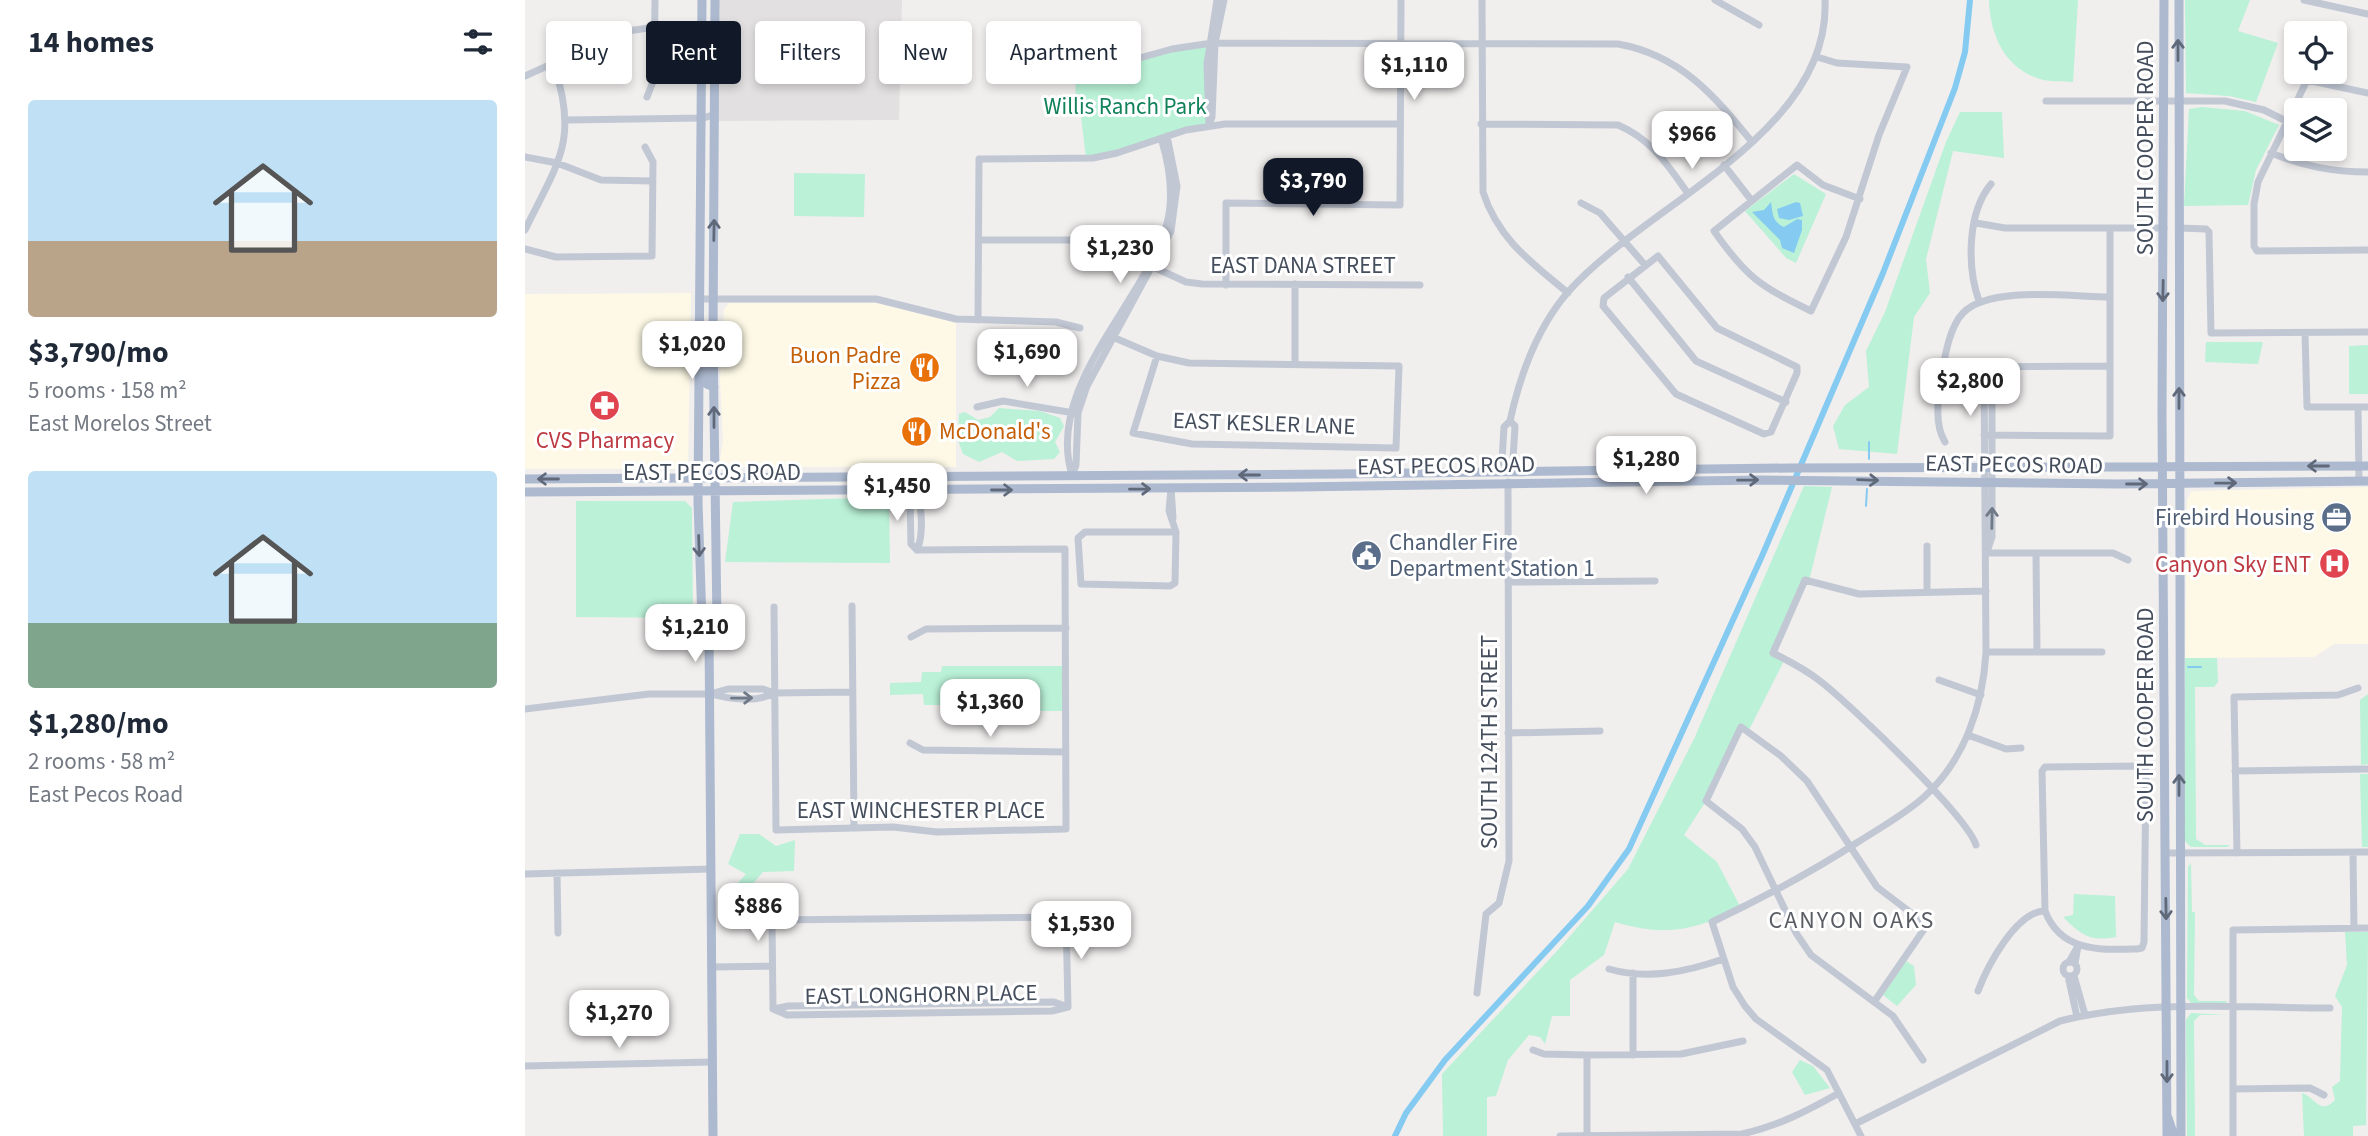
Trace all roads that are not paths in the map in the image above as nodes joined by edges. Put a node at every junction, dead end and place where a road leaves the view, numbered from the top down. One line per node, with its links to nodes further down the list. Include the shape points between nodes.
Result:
1 (655, 0): 15 (street)
2 (702, 0): 33 (main road)
3 (715, 0): 32 (main road)
4 (1217, 0): 17 (street)
5 (1224, 0): 17 (street)
6 (1401, 0): 19 (street)
7 (1482, 0): 18 (street)
8 (1715, 0): 16 (street)
9 (1825, 0): 20 (street)
10 (2164, 0): 29 (main road, SOUTH COOPER ROAD)
11 (2179, 0): 30 (main road, SOUTH COOPER ROAD, one-way to 11)
12 (2304, 0): 13 (street)
13 (2331, 4): 14 (street)
14 (2368, 14)
15 (655, 21)
16 (1759, 25)
17 (1212, 43): 19 (street); 21 (street); 38 (street, via 1206,104)
18 (1481, 44): 19 (street); 37 (street); 41 (street, via 1639,48 1699,81)
19 (1401, 45): 36 (street)
20 (1817, 57): 41 (street, via 1791,104); 51 (street, via 1907,67 1879,135)
21 (1141, 58)
22 (546, 68): 23 (street)
23 (525, 76)
24 (558, 84): 34 (street)
25 (652, 84): 27 (street)
26 (2368, 93): 28 (street, via 2307,80)
27 (647, 97)
28 (2298, 98)
29 (2164, 100): 30 (street); 31 (street); 56 (main road, SOUTH COOPER ROAD)
30 (2178, 100): 35 (street, via 2235,102); 57 (main road, SOUTH COOPER ROAD)
31 (2046, 101)
32 (715, 115): 33 (street); 73 (main road, one-way to 32)
33 (702, 118): 34 (street); 72 (main road)
34 (567, 120): 45 (street)
35 (2284, 120)
36 (1399, 124): 38 (street); 68 (street, via 1400,205 1226,203)
37 (1481, 124): 50 (street, via 1618,125 1650,144); 70 (street, via 1483,192 1489,213 1513,247)
38 (1209, 125): 40 (street)
39 (2284, 125): 43 (street)
40 (1164, 137): 59 (street, via 1171,186); 60 (street, via 1093,158 979,159)
41 (1752, 142): 46 (street)
42 (645, 147): 48 (street, via 653,162)
43 (2271, 153): 47 (street, via 2307,167); 63 (street, via 2254,204 2257,251)
44 (525, 158): 45 (street)
45 (557, 163): 48 (street, via 601,180); 58 (street)
46 (1724, 165): 50 (street); 52 (street)
47 (2368, 172)
48 (652, 181): 62 (street, via 652,256 556,257)
49 (1991, 184): 54 (street)
50 (1688, 192): 61 (street)
51 (1860, 199): 52 (street, via 1823,185 1797,165); 52 (street, via 1811,311 1762,286 1732,257 1714,231)
52 (1752, 201)
53 (1581, 203): 61 (street, via 1600,214)
54 (1976, 223): 55 (street, via 2005,228); 74 (street, via 1969,252)
55 (2110, 228): 56 (street); 71 (street)
56 (2164, 228): 99 (main road, SOUTH COOPER ROAD, one-way to 99)
57 (2179, 228): 77 (street, via 2206,229 2211,241 2211,333); 100 (main road, SOUTH COOPER ROAD, one-way to 57)
58 (525, 230)
59 (1166, 234): 60 (street, via 1142,231 1080,240); 65 (street)
60 (979, 240): 75 (street)
61 (1624, 240): 64 (street); 70 (street)
62 (525, 248)
63 (2368, 250)
64 (1645, 265): 66 (street); 87 (street, via 1658,256 1717,328 1797,367)
65 (1150, 266): 68 (street, EAST DANA STREET, via 1187,282); 79 (street)
66 (1628, 277): 87 (street, via 1696,361); 87 (street, via 1602,302 1676,394 1764,433 1771,432)
67 (1295, 284): 68 (street, EAST DANA STREET); 69 (street, EAST DANA STREET); 83 (street)
68 (1226, 285)
69 (1420, 285)
70 (1568, 293): 92 (street, via 1531,351)
71 (2110, 297): 74 (street, via 2005,296); 85 (street)
72 (701, 299): 73 (street); 80 (main road)
73 (713, 299): 75 (street, via 876,299 944,317); 86 (main road)
74 (1979, 301): 82 (street, via 1962,313 1955,325)
75 (978, 320): 76 (street, via 1056,322)
76 (1080, 328)
77 (2305, 332): 78 (street); 89 (street, via 2307,407)
78 (2368, 332)
79 (1111, 336): 81 (street); 91 (street)
80 (701, 344): 86 (main road, via 707,359 707,384); 107 (main road)
81 (1157, 356): 83 (street, via 1189,363); 83 (street, EAST KESLER LANE, via 1133,433 1192,444 1396,448 1399,366)
82 (1944, 362): 84 (street); 98 (street, via 1938,401 1940,435)
83 (1295, 364)
84 (1988, 366): 85 (street); 95 (street)
85 (2110, 366): 95 (street, via 2110,436)
86 (714, 387): 108 (main road, one-way to 86)
87 (1786, 402)
88 (977, 407): 91 (street, via 1003,401)
89 (2358, 407): 90 (street); 93 (street)
90 (2368, 407)
91 (1075, 413): 106 (street, via 1068,462)
92 (1510, 421): 103 (street, via 1515,426); 103 (street, via 1504,427 1502,444 1502,461)
93 (2359, 428): 94 (street); 96 (street)
94 (2368, 428)
95 (1988, 435): 102 (street)
96 (2359, 438): 97 (street); 101 (street)
97 (2368, 438)
98 (1945, 442)
99 (2162, 466): 100 (main road, EAST PECOS ROAD); 102 (main road, EAST PECOS ROAD); 115 (main road, SOUTH COOPER ROAD)
100 (2179, 466): 101 (main road, EAST PECOS ROAD, one-way to 100); 116 (main road, SOUTH COOPER ROAD)
101 (2363, 466): 112 (street)
102 (1989, 468): 103 (main road, EAST PECOS ROAD); 114 (street)
103 (1508, 471): 104 (main road, EAST PECOS ROAD); 113 (main road)
104 (1298, 474): 105 (main road, EAST PECOS ROAD, one-way to 105); 117 (main road)
105 (1171, 475): 106 (main road, EAST PECOS ROAD); 118 (main road)
106 (1072, 476): 109 (main road, EAST PECOS ROAD); 119 (main road)
107 (699, 477): 108 (main road, EAST PECOS ROAD); 111 (main road, EAST PECOS ROAD); 122 (main road)
108 (714, 477): 109 (main road, EAST PECOS ROAD); 123 (main road)
109 (885, 477): 120 (main road)
110 (525, 479): 111 (main road, EAST PECOS ROAD, one-way to 110)
111 (582, 479): 125 (main road)
112 (2364, 481): 116 (main road, EAST PECOS ROAD, one-way to 112)
113 (1508, 482): 114 (main road, EAST PECOS ROAD, one-way to 114); 117 (main road, EAST PECOS ROAD); 132 (street, SOUTH 124TH STREET)
114 (1988, 483): 115 (main road, EAST PECOS ROAD, one-way to 115); 128 (street, via 1983,536)
115 (2162, 484): 116 (main road, EAST PECOS ROAD); 163 (main road, SOUTH COOPER ROAD)
116 (2179, 484): 164 (main road, SOUTH COOPER ROAD, one-way to 116)
117 (1298, 487): 118 (main road, EAST PECOS ROAD)
118 (1171, 488): 119 (main road, EAST PECOS ROAD, one-way to 118); 126 (street, via 1168,511)
119 (1072, 489): 121 (main road, EAST PECOS ROAD, one-way to 119)
120 (885, 490): 121 (main road, EAST PECOS ROAD); 123 (main road, EAST PECOS ROAD)
121 (916, 490): 137 (street, via 920,504 917,550 1065,549)
122 (698, 491): 123 (main road, EAST PECOS ROAD); 125 (main road, EAST PECOS ROAD); 138 (main road, one-way to 138, via 702,621)
123 (715, 491): 138 (main road, via 717,622)
124 (525, 492): 125 (main road, EAST PECOS ROAD)
125 (583, 492)
126 (1176, 532): 126 (street, via 1081,534 1081,584 1170,586 1175,583)
127 (1927, 546): 134 (street)
128 (1987, 553): 129 (street); 133 (street)
129 (2036, 553): 130 (street, via 2113,553); 141 (street)
130 (2128, 560)
131 (1655, 581): 132 (street)
132 (1508, 582): 151 (street, SOUTH 124TH STREET)
133 (1986, 592): 134 (street); 140 (street)
134 (1927, 593): 158 (street, via 1859,594 1805,580 1773,653 1821,681)
135 (852, 606): 145 (street)
136 (773, 607): 146 (street)
137 (1066, 628): 139 (street, via 926,629); 155 (street)
138 (709, 634): 147 (main road)
139 (911, 637)
140 (1986, 652): 141 (street); 148 (street)
141 (2037, 652): 142 (street)
142 (2102, 652)
143 (1939, 680): 148 (street)
144 (2358, 688): 157 (street, via 2338,695 2234,697)
145 (852, 692): 146 (street); 159 (street)
146 (773, 693): 147 (street, via 728,689); 159 (street, EAST WINCHESTER PLACE, via 776,830)
147 (710, 694): 149 (street, via 649,694); 167 (main road)
148 (1981, 695): 152 (street)
149 (525, 709)
150 (1600, 731): 151 (street)
151 (1508, 733): 184 (street, SOUTH 124TH STREET, via 1509,861 1499,903 1486,914)
152 (1968, 735): 154 (street, via 2006,749); 158 (street)
153 (910, 743): 155 (street, via 923,750)
154 (2021, 748)
155 (1066, 751): 159 (street, EAST WINCHESTER PLACE, via 1066,829 937,832)
156 (2368, 769): 157 (street)
157 (2235, 771): 165 (street)
158 (1932, 789): 160 (street, via 1973,834); 161 (street)
159 (854, 828)
160 (1976, 845)
161 (1851, 846): 170 (street); 170 (street, via 1807,781 1741,727 1706,801 1742,829); 185 (street, via 1877,887 1927,925)
162 (2368, 852): 166 (street)
163 (2165, 853): 164 (street); 194 (main road, SOUTH COOPER ROAD, one-way to 194)
164 (2180, 853): 165 (street); 195 (main road, SOUTH COOPER ROAD)
165 (2237, 853): 166 (street)
166 (2353, 853): 172 (street)
167 (711, 869): 168 (street); 178 (main road)
168 (557, 873): 169 (street); 174 (street)
169 (525, 874)
170 (1778, 891): 176 (street, via 1712,922); 185 (street, via 1811,955)
171 (2045, 911): 175 (street, via 2054,929); 175 (street, via 2042,771 2045,767 2143,766 2142,948); 183 (street, via 2037,911 2018,925 1999,949)
172 (2354, 928): 173 (street); 192 (street, via 2233,930)
173 (2368, 928)
174 (558, 933)
175 (2078, 946): 177 (street)
176 (1723, 958): 181 (street, via 1684,973); 211 (street, via 1733,987 1756,1019 1827,1070)
177 (2072, 963): 182 (street, via 2078,968); 182 (street, via 2063,970)
178 (712, 967): 179 (street); 208 (main road)
179 (772, 967): 191 (street, via 772,920 1066,917); 193 (street)
180 (1609, 969): 181 (street)
181 (1633, 973): 206 (street)
182 (2071, 976): 202 (street)
183 (1978, 991)
184 (1477, 993)
185 (1874, 1002): 207 (street, via 1892,1016)
186 (980, 1003): 187 (street, EAST LONGHORN PLACE); 188 (street, EAST LONGHORN PLACE); 199 (street)
187 (1034, 1003): 191 (street, EAST LONGHORN PLACE); 197 (street)
188 (924, 1004): 189 (street, EAST LONGHORN PLACE); 198 (street)
189 (867, 1005): 190 (street, EAST LONGHORN PLACE); 200 (street)
190 (812, 1006): 193 (street, EAST LONGHORN PLACE); 201 (street)
191 (1068, 1007): 197 (street, EAST LONGHORN PLACE)
192 (2233, 1008): 195 (street); 196 (street); 210 (street)
193 (773, 1009): 201 (street, EAST LONGHORN PLACE, via 786,1015)
194 (2166, 1009): 195 (street); 202 (street); 213 (main road, SOUTH COOPER ROAD, one-way to 213)
195 (2180, 1009): 222 (main road, SOUTH COOPER ROAD)
196 (2330, 1009)
197 (1034, 1012): 199 (street, EAST LONGHORN PLACE)
198 (925, 1013): 199 (street, EAST LONGHORN PLACE); 200 (street, EAST LONGHORN PLACE)
199 (980, 1013)
200 (867, 1014): 201 (street, EAST LONGHORN PLACE)
201 (813, 1015)
202 (2081, 1016): 214 (street, via 2060,1021)
203 (1743, 1041): 206 (street, via 1681,1054)
204 (1533, 1050): 205 (street)
205 (1587, 1055): 206 (street); 218 (street)
206 (1633, 1055)
207 (1923, 1060)
208 (713, 1062): 209 (street); 216 (main road)
209 (525, 1066)
210 (2233, 1089): 212 (street, via 2310,1088); 223 (street)
211 (1839, 1093): 214 (street); 215 (street, via 1769,1128 1742,1134)
212 (2324, 1095)
213 (2167, 1118): 220 (main road, SOUTH COOPER ROAD); 221 (main road)
214 (1855, 1124): 219 (street)
215 (1689, 1135): 218 (street)
216 (713, 1136)
217 (1560, 1136): 218 (street)
218 (1587, 1136)
219 (1861, 1136)
220 (2167, 1136)
221 (2174, 1136)
222 (2181, 1136)
223 (2233, 1136)

